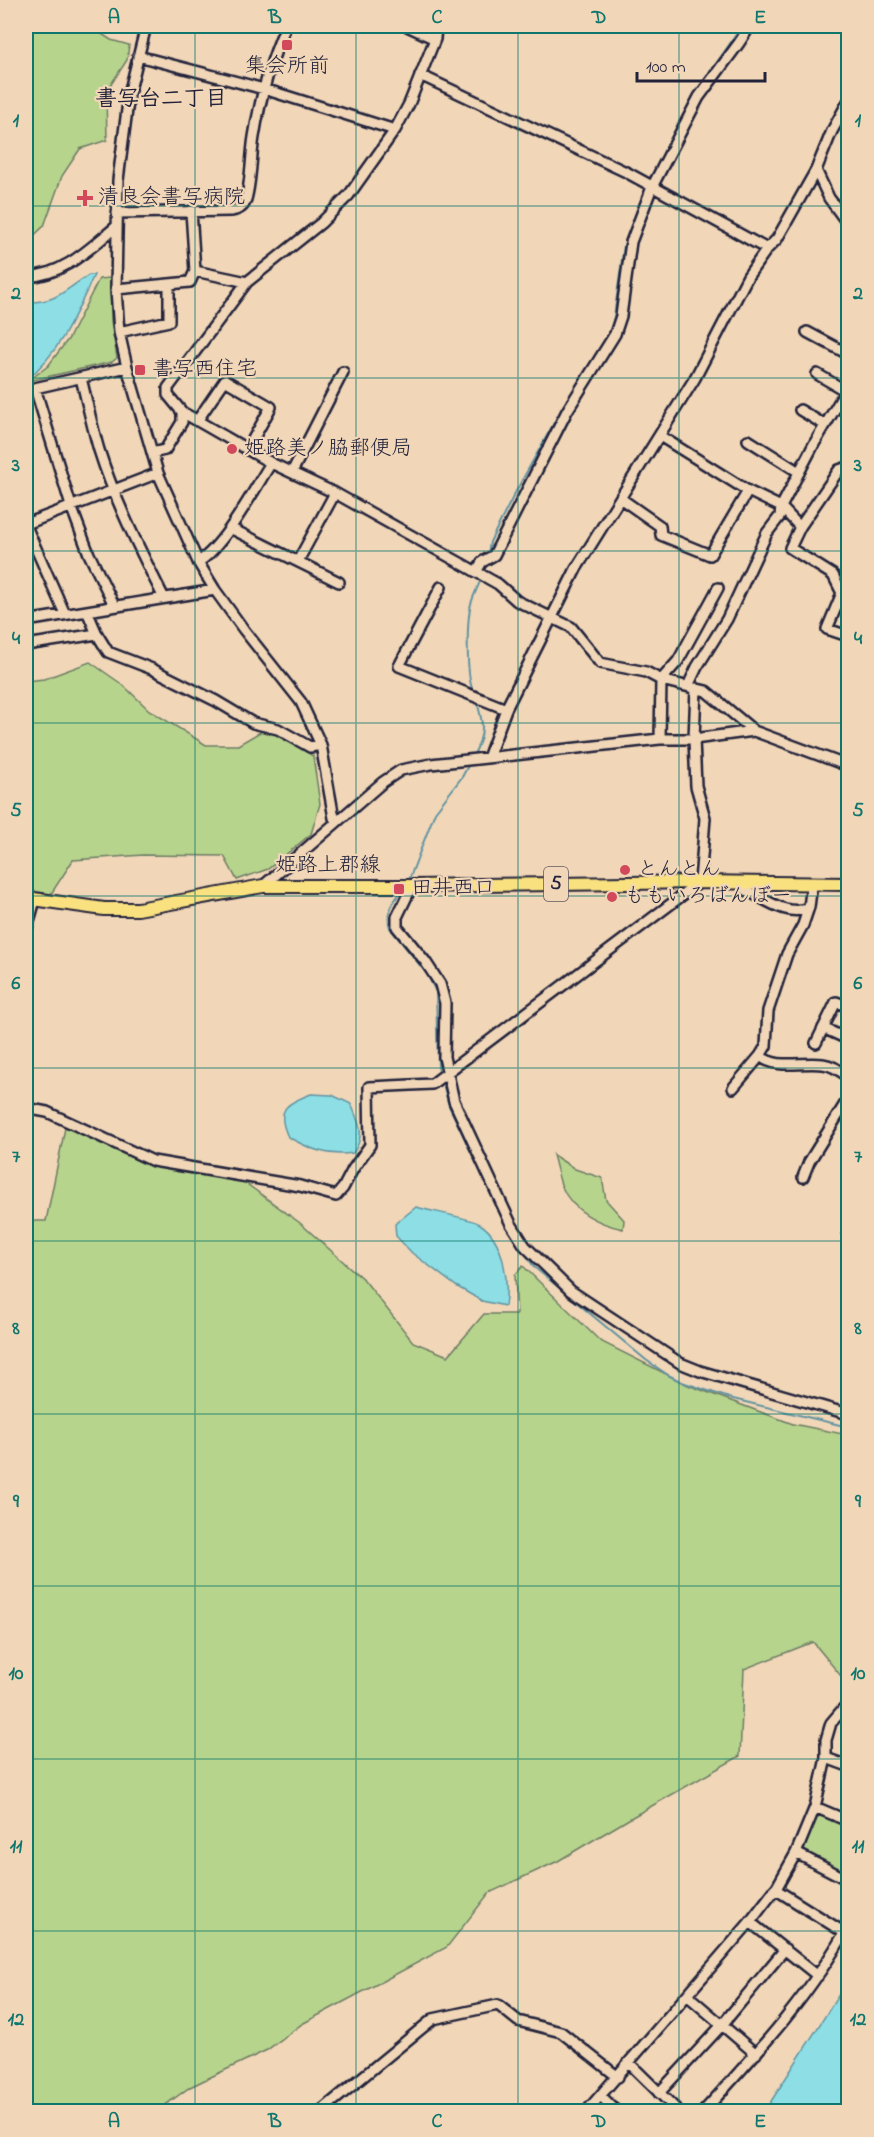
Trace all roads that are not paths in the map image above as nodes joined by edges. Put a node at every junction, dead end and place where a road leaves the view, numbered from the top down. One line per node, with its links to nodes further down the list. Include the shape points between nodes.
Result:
1 (146, 26): 7 (street)
2 (286, 26): 9 (street)
3 (407, 26): 6 (street)
4 (436, 26): 6 (street)
5 (750, 26): 13 (street, via 699,97)
6 (435, 39): 8 (street)
7 (138, 56): 9 (street); 15 (street, via 122,134)
8 (420, 75): 11 (street); 13 (street)
9 (264, 89): 11 (street); 14 (street, via 245,204 231,212)
10 (849, 102): 12 (street)
11 (395, 130): 21 (street, via 349,195 321,223)
12 (816, 170): 16 (street, via 829,198); 18 (street, via 777,238)
13 (652, 187): 18 (street); 57 (street, via 631,242 615,334 567,411 494,555 482,562)
14 (191, 211): 15 (street); 19 (street)
15 (117, 213): 17 (street)
16 (849, 224)
17 (117, 226): 20 (street, via 57,271); 23 (street)
18 (766, 249): 37 (street)
19 (195, 271): 21 (street); 22 (street, via 190,282)
20 (26, 277)
21 (247, 282): 34 (street, via 168,388 168,395)
22 (169, 285): 23 (street); 24 (street, via 169,321)
23 (116, 289): 24 (street)
24 (119, 332): 27 (street)
25 (807, 332): 26 (street)
26 (849, 354)
27 (127, 368): 30 (street); 40 (street)
28 (343, 372): 43 (street)
29 (817, 374): 32 (street)
30 (81, 378): 31 (street); 46 (street)
31 (30, 389): 50 (street)
32 (847, 389): 36 (street)
33 (800, 410): 36 (street)
34 (182, 412): 35 (street); 40 (street, via 182,422 165,450)
35 (197, 421): 39 (street); 39 (street, via 225,380 271,407)
36 (825, 425): 44 (street)
37 (660, 436): 47 (street); 49 (street)
38 (748, 440): 44 (street)
39 (248, 450): 41 (street)
40 (152, 453): 45 (street)
41 (271, 463): 43 (street); 54 (street)
42 (849, 467): 53 (street, via 839,470)
43 (292, 472): 48 (street)
44 (799, 472): 51 (street)
45 (158, 473): 46 (street); 56 (street)
46 (113, 489): 50 (street); 63 (street)
47 (748, 491): 49 (street, via 710,555 661,535 660,526); 51 (street)
48 (335, 493): 55 (street); 57 (street)
49 (620, 498): 67 (street, via 576,569)
50 (70, 506): 52 (street); 64 (street)
51 (781, 507): 53 (street); 73 (street, via 727,620 697,667)
52 (26, 525): 66 (street)
53 (800, 527): 62 (street, via 790,548 833,575)
54 (230, 528): 55 (street); 56 (street)
55 (298, 561): 58 (street)
56 (198, 562): 61 (street)
57 (476, 572): 67 (street, via 518,601)
58 (339, 582)
59 (441, 587): 74 (street, via 399,666)
60 (718, 588): 72 (street, via 678,661)
61 (215, 590): 63 (street); 78 (street, via 301,702)
62 (845, 596): 70 (street, via 827,629)
63 (164, 598): 64 (street)
64 (114, 605): 65 (street)
65 (87, 611): 66 (street); 69 (street)
66 (65, 614): 68 (street)
67 (553, 617): 72 (street, via 571,627 600,663 646,672); 74 (street)
68 (26, 621)
69 (97, 634): 71 (street); 78 (street, via 108,652 216,700 253,723 278,729 310,747)
70 (849, 636)
71 (26, 645)
72 (661, 680): 73 (street); 76 (street)
73 (692, 687): 75 (street, via 706,691); 77 (street)
74 (506, 709): 79 (street)
75 (754, 731): 77 (street); 80 (street)
76 (660, 739): 77 (street); 79 (street)
77 (694, 739): 82 (street, via 696,786 705,818)
78 (321, 745): 81 (street, via 334,818)
79 (488, 758): 81 (street, via 401,770)
80 (849, 766)
81 (338, 822): 86 (street)
82 (700, 882): 83 (main road, 姫路上郡線 / 5); 87 (main road, 姫路上郡線 / 5); 96 (street)
83 (743, 883): 84 (main road, 姫路上郡線 / 5); 89 (street, via 746,890 788,910 797,912)
84 (812, 884): 85 (main road, 姫路上郡線 / 5); 89 (street)
85 (849, 885)
86 (263, 886): 87 (main road, 姫路上郡線 / 5); 88 (main road, 姫路上郡線 / 5, via 138,909 104,909)
87 (412, 886): 96 (street, via 397,917 397,927 440,984 445,1004 444,1057)
88 (30, 899): 90 (street)
89 (809, 907): 95 (street, via 787,954 768,1011 765,1046)
90 (26, 932)
91 (849, 1006): 92 (street, via 836,1002)
92 (823, 1028): 93 (street); 94 (street)
93 (843, 1038)
94 (816, 1043)
95 (760, 1056): 97 (street, via 776,1063 825,1064); 98 (street)
96 (448, 1072): 100 (street, via 432,1084 369,1087 370,1145 336,1196 300,1186 153,1161 47,1112); 104 (street, via 454,1101 511,1224 525,1246 571,1291 700,1371)
97 (849, 1077)
98 (733, 1088)
99 (849, 1099): 101 (street, via 805,1160)
100 (26, 1108)
101 (803, 1177)
102 (849, 1236): 103 (street)
103 (849, 1309)
104 (849, 1414)
105 (848, 1705): 106 (street, via 831,1723)
106 (826, 1758): 107 (street); 108 (street)
107 (849, 1766)
108 (815, 1806): 109 (street); 110 (street)
109 (849, 1821)
110 (796, 1853): 111 (street); 112 (street)
111 (849, 1880)
112 (775, 1889): 113 (street); 114 (street)
113 (750, 1922): 115 (street); 117 (street)
114 (847, 1929): 116 (street)
115 (785, 1949): 116 (street); 118 (street)
116 (818, 1976): 119 (street)
117 (687, 1995): 118 (street); 120 (street)
118 (722, 2025): 119 (street); 122 (street)
119 (756, 2054): 128 (street)
120 (629, 2063): 121 (street); 122 (street)
121 (618, 2077): 123 (street); 124 (street, via 561,2032 518,2021 498,2005 433,2019)
122 (659, 2093): 127 (street)
123 (601, 2096): 125 (street); 126 (street)
124 (320, 2112)
125 (586, 2112)
126 (617, 2112)
127 (679, 2112)
128 (703, 2112)

